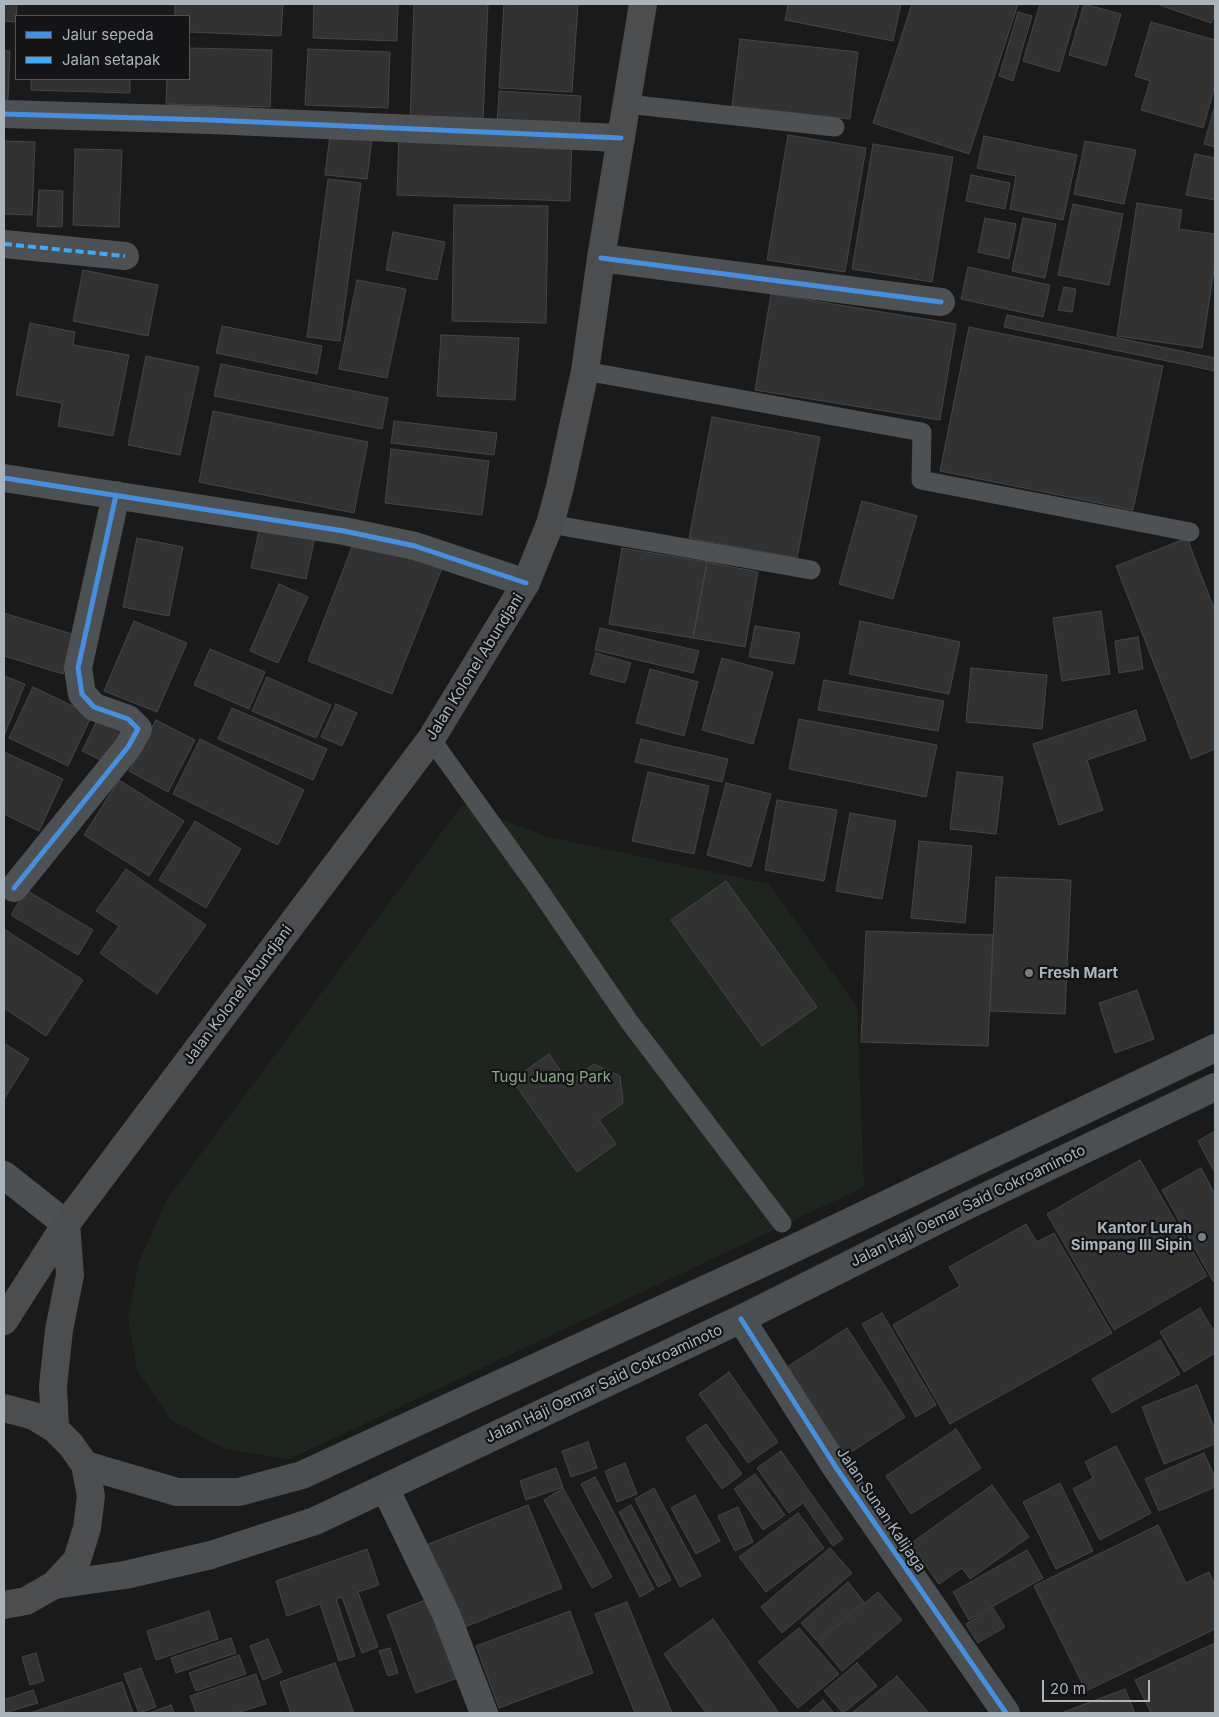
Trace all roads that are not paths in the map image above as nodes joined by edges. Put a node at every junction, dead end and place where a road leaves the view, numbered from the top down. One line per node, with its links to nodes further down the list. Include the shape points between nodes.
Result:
1 (643, 4): 2 (main road, Jalan Kolonel Abundjani)
2 (627, 104): 4 (lane); 5 (main road, Jalan Kolonel Abundjani)
3 (4, 114): 5 (street)
4 (835, 127)
5 (621, 138): 8 (main road, Jalan Kolonel Abundjani)
6 (4, 244): 7 (street)
7 (125, 256)
8 (601, 258): 9 (street); 10 (main road, Jalan Kolonel Abundjani)
9 (942, 302)
10 (585, 371): 13 (main road, Jalan Kolonel Abundjani); 14 (lane, via 922,432 921,480)
11 (4, 478): 12 (street)
12 (116, 495): 16 (street, via 397,542); 18 (street, via 78,668 82,694 94,707 128,719 138,729 128,747)
13 (550, 524): 15 (lane); 16 (main road, Jalan Kolonel Abundjani)
14 (1190, 532)
15 (811, 570)
16 (526, 583): 17 (main road, Jalan Kolonel Abundjani)
17 (431, 739): 22 (lane, via 536,884 628,1020); 23 (main road, Jalan Kolonel Abundjani)
18 (14, 888)
19 (1215, 1048): 28 (main road, via 780,1255 302,1475 239,1492 177,1492)
20 (1215, 1087): 24 (main road, Jalan Haji Oemar Said Cokroaminoto)
21 (4, 1175): 23 (street)
22 (782, 1223)
23 (66, 1224): 25 (main road, Jalan Kolonel Abundjani); 27 (main road, via 70,1275 59,1330 53,1386)
24 (741, 1318): 29 (main road, Jalan Haji Oemar Said Cokroaminoto); 33 (main road, Jalan Sunan Kalijaga, via 835,1466)
25 (4, 1321)
26 (4, 1408): 27 (main road, via 34,1416)
27 (55, 1429): 28 (main road)
28 (85, 1465): 30 (main road, via 91,1496 87,1528 77,1560)
29 (385, 1488): 30 (main road, Jalan Haji Oemar Said Cokroaminoto, via 314,1521 211,1554 125,1575); 32 (street, via 446,1614)
30 (54, 1585): 31 (main road, via 26,1601)
31 (4, 1605)
32 (484, 1713)
33 (1006, 1713)

